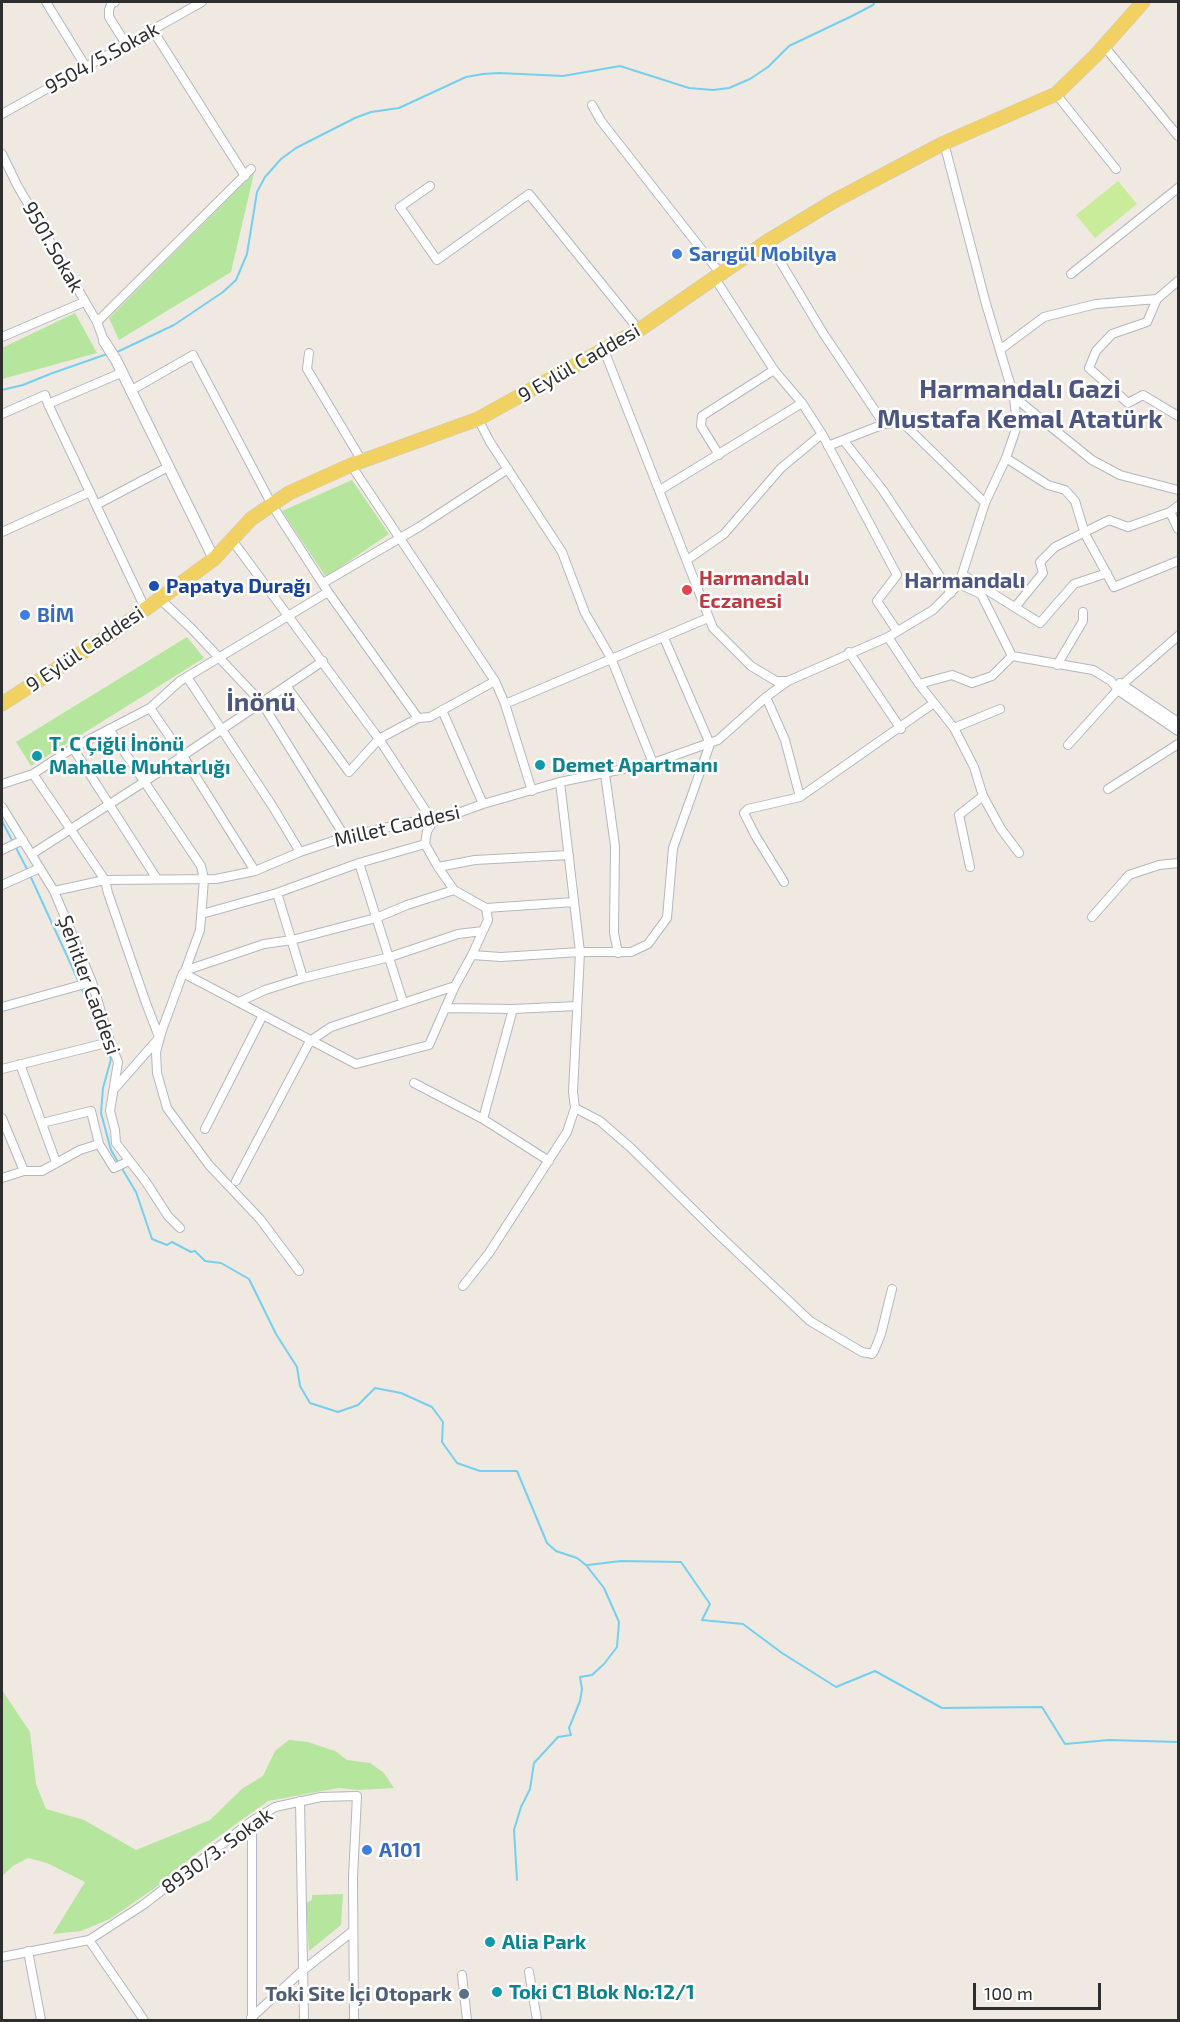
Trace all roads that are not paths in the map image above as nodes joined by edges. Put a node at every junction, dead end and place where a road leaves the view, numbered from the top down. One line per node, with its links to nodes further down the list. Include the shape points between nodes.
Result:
1 (46, 2): 8 (street)
2 (115, 2): 6 (street, via 109,10 110,17)
3 (202, 2): 5 (street, 9504/5.Sokak)
4 (1143, 2): 7 (main road, 9 Eylül Caddesi)
5 (152, 29): 6 (street, 9504/5.Sokak); 17 (street)
6 (126, 44): 8 (street, 9504/5.Sokak)
7 (1104, 46): 9 (main road, 9 Eylül Caddesi); 12 (street)
8 (86, 67): 11 (street, 9504/5.Sokak)
9 (1056, 94): 13 (main road, 9 Eylül Caddesi); 16 (street)
10 (592, 105): 22 (street)
11 (2, 114)
12 (1179, 136)
13 (944, 142): 20 (main road, 9 Eylül Caddesi, via 834,201); 30 (street, Millet Caddesi)
14 (2, 154): 25 (street, 9501.Sokak)
15 (251, 169): 17 (street)
16 (1116, 169)
17 (245, 176): 26 (street)
18 (430, 186): 27 (street, via 400,207 437,260 529,194)
19 (1179, 188): 21 (street)
20 (768, 242): 22 (main road, 9 Eylül Caddesi); 42 (street)
21 (1071, 273)
22 (717, 275): 27 (main road, 9 Eylül Caddesi); 33 (street)
23 (1179, 281): 24 (street)
24 (1157, 299): 30 (street, via 1096,304 1044,317); 40 (street, via 1147,322 1112,334 1096,351 1089,368 1128,403 1143,395)
25 (84, 302): 26 (street, 9501.Sokak); 28 (street)
26 (97, 322): 29 (street, 9501.Sokak)
27 (639, 330): 31 (main road, 9 Eylül Caddesi)
28 (2, 337)
29 (104, 341): 34 (street)
30 (1001, 349): 36 (street, Millet Caddesi)
31 (604, 350): 41 (main road, 9 Eylül Caddesi); 51 (street)
32 (309, 353): 48 (street, via 307,369)
33 (774, 370): 38 (street); 46 (street, via 702,416 701,426)
34 (121, 373): 35 (street); 37 (street)
35 (130, 391): 49 (street); 56 (street, via 193,355)
36 (1014, 397): 47 (street, Millet Caddesi, via 1017,426); 52 (street, via 1092,460 1120,475)
37 (48, 404): 39 (street, via 45,395); 53 (street)
38 (802, 404): 43 (street); 46 (street)
39 (2, 414)
40 (1179, 416)
41 (478, 419): 48 (main road, 9 Eylül Caddesi); 50 (street)
42 (884, 424): 44 (street); 54 (street, via 902,422)
43 (822, 434): 45 (street); 65 (street, via 781,468 724,534)
44 (844, 441): 45 (street); 72 (street, via 882,489)
45 (828, 446): 79 (street, via 897,575 876,601)
46 (719, 455): 51 (street)
47 (1006, 458): 54 (street, Millet Caddesi); 61 (street, via 1065,490 1075,501)
48 (356, 463): 56 (main road, 9 Eylül Caddesi, via 289,493); 62 (street)
49 (168, 467): 55 (street); 64 (street)
50 (508, 469): 62 (street); 86 (street, via 562,552 585,613)
51 (660, 490): 65 (street)
52 (1179, 490)
53 (90, 492): 55 (street); 60 (street)
54 (984, 503): 68 (street, Millet Caddesi)
55 (96, 504): 75 (street)
56 (272, 505): 63 (main road, 9 Eylül Caddesi, via 251,519); 69 (street)
57 (1179, 506): 58 (street)
58 (1170, 513): 59 (street); 61 (street, via 1128,527 1109,520)
59 (1179, 529)
60 (2, 532)
61 (1085, 534): 67 (street); 74 (street, via 1055,547 1040,562 1043,573)
62 (399, 537): 69 (street); 90 (street)
63 (232, 540): 64 (main road, 9 Eylül Caddesi); 77 (street)
64 (214, 559): 73 (main road, 9 Eylül Caddesi)
65 (687, 560): 78 (street)
66 (1179, 561): 67 (street, via 1114,587)
67 (1107, 573): 74 (street, via 1074,584 1040,622)
68 (963, 574): 70 (street, Millet Caddesi); 74 (street)
69 (323, 583): 71 (street)
70 (959, 584): 72 (street, Millet Caddesi); 84 (street, via 981,594)
71 (328, 592): 77 (street); 103 (street)
72 (951, 593): 79 (street, Millet Caddesi, via 933,610)
73 (160, 598): 75 (main road, 9 Eylül Caddesi); 85 (street)
74 (1016, 606)
75 (146, 608): 98 (main road, 9 Eylül Caddesi)
76 (1083, 612): 88 (street, via 1083,621)
77 (287, 616): 85 (street); 87 (street)
78 (708, 618): 81 (street); 91 (street, via 751,666 776,681)
79 (897, 631): 80 (street, Millet Caddesi)
80 (888, 637): 83 (street, Millet Caddesi); 92 (street)
81 (664, 638): 86 (street); 111 (street)
82 (1177, 640): 94 (street)
83 (849, 652): 91 (street, Millet Caddesi); 107 (street)
84 (1012, 656): 88 (street); 92 (street, via 992,676 972,683 952,675)
85 (219, 657): 89 (street); 96 (street)
86 (611, 658): 99 (street); 116 (street)
87 (323, 661): 93 (street); 110 (street)
88 (1057, 665): 94 (street, via 1093,670)
89 (188, 677): 100 (street); 108 (street)
90 (495, 681): 99 (street); 102 (street)
91 (788, 681): 95 (street, Millet Caddesi)
92 (919, 684): 97 (street)
93 (287, 687): 96 (street); 110 (street, via 349,772)
94 (1121, 687): 104 (street); 109 (street); 113 (street)
95 (766, 697): 111 (street, Millet Caddesi); 125 (street, via 786,740)
96 (262, 703): 108 (street); 131 (street)
97 (934, 703): 105 (street); 107 (street)
98 (2, 704)
99 (505, 704): 123 (street)
100 (150, 708): 106 (street); 115 (street)
101 (1000, 709): 105 (street)
102 (442, 710): 103 (street); 126 (street)
103 (418, 718): 110 (street)
104 (1179, 723)
105 (954, 728): 124 (street, via 975,767)
106 (109, 729): 114 (street); 119 (street)
107 (900, 729): 125 (street)
108 (221, 730): 115 (street); 135 (street)
109 (1179, 731)
110 (379, 739): 129 (street)
111 (710, 744): 116 (street, Millet Caddesi); 161 (street, via 673,848 667,918 648,944)
112 (1179, 744): 122 (street)
113 (1068, 745)
114 (73, 748): 117 (street); 127 (street)
115 (183, 756): 119 (street); 144 (street)
116 (653, 763): 118 (street, Millet Caddesi)
117 (33, 774): 121 (street); 130 (street)
118 (605, 774): 120 (street, Millet Caddesi); 161 (street, via 615,846 614,933)
119 (144, 782): 127 (street); 146 (street, via 193,852)
120 (560, 782): 123 (street, Millet Caddesi); 138 (street)
121 (2, 784)
122 (1108, 789)
123 (532, 790): 126 (street, Millet Caddesi)
124 (983, 796): 136 (street); 142 (street, via 959,815)
125 (800, 797): 148 (street, via 744,813)
126 (483, 804): 129 (street, Millet Caddesi)
127 (109, 805): 130 (street); 145 (street)
128 (2, 807): 132 (street, Şehitler Caddesi)
129 (433, 822): 131 (street, Millet Caddesi, via 411,822); 133 (street)
130 (70, 828): 137 (street); 147 (street)
131 (345, 837): 135 (street, Millet Caddesi)
132 (21, 841): 134 (street); 137 (street, Şehitler Caddesi)
133 (425, 844): 139 (street); 141 (street)
134 (5, 848)
135 (300, 852): 144 (street, Millet Caddesi)
136 (1019, 853)
137 (32, 854): 143 (street, Şehitler Caddesi)
138 (569, 855): 141 (street, via 475,860); 153 (street)
139 (359, 863): 152 (street); 157 (street)
140 (1179, 863): 156 (street, via 1129,875)
141 (438, 867): 150 (street)
142 (970, 867)
143 (37, 869): 149 (street); 151 (street, Şehitler Caddesi)
144 (255, 871): 146 (street, Millet Caddesi)
145 (158, 879): 146 (street, Millet Caddesi); 147 (street, Millet Caddesi)
146 (204, 879): 155 (street)
147 (105, 880): 151 (street, Millet Caddesi); 175 (street)
148 (784, 882)
149 (2, 885)
150 (454, 890): 154 (street); 157 (street)
151 (54, 891): 166 (street, Şehitler Caddesi)
152 (277, 893): 155 (street); 159 (street)
153 (574, 902): 154 (street); 160 (street)
154 (486, 909): 158 (street, via 488,920)
155 (202, 914): 164 (street)
156 (1092, 917)
157 (376, 918): 159 (street); 163 (street)
158 (483, 931): 162 (street); 163 (street, via 458,934)
159 (292, 940): 164 (street, via 264,944); 165 (street)
160 (580, 952): 161 (street); 162 (street); 170 (street)
161 (618, 953)
162 (472, 955): 167 (street)
163 (390, 957): 165 (street); 169 (street)
164 (185, 971): 168 (street); 175 (street)
165 (303, 978): 168 (street)
166 (92, 982): 171 (street); 177 (street, Şehitler Caddesi)
167 (455, 986): 169 (street); 172 (street)
168 (239, 1002): 174 (street)
169 (403, 1002): 176 (street, via 331,1027)
170 (577, 1006): 173 (street); 182 (street)
171 (2, 1007)
172 (445, 1008): 173 (street); 176 (street, via 429,1045 356,1064)
173 (513, 1009): 184 (street)
174 (263, 1015): 176 (street); 186 (street)
175 (160, 1038): 181 (street); 195 (street, via 157,1073 167,1108 209,1165 261,1219)
176 (310, 1041): 193 (street)
177 (109, 1042): 178 (street); 181 (street, Şehitler Caddesi, via 118,1062)
178 (20, 1064): 179 (street); 185 (street)
179 (2, 1069)
180 (414, 1083): 184 (street)
181 (115, 1088): 190 (street, Şehitler Caddesi, via 110,1111 116,1143)
182 (575, 1108): 188 (street, via 567,1132); 197 (street, via 600,1120 632,1148 810,1321 862,1352 872,1354 875,1349)
183 (2, 1118): 191 (street)
184 (483, 1119): 188 (street)
185 (42, 1123): 187 (street, via 91,1111); 189 (street)
186 (205, 1130)
187 (99, 1144): 189 (street); 190 (street, via 115,1168)
188 (549, 1161): 196 (street)
189 (56, 1162): 191 (street, via 42,1171)
190 (127, 1162): 194 (street, Şehitler Caddesi)
191 (24, 1171): 192 (street)
192 (2, 1178)
193 (236, 1181)
194 (180, 1228)
195 (300, 1271)
196 (463, 1286)
197 (892, 1289)
198 (300, 1801): 199 (street, 8930/3. Sokak, via 275,1807); 200 (street, 8930/3. Sokak, via 357,1796); 204 (street)
199 (252, 1821): 201 (street, 8930/3. Sokak, via 143,1905); 209 (street)
200 (353, 1931): 204 (street); 211 (street)
201 (89, 1940): 202 (street); 208 (street)
202 (28, 1951): 203 (street); 207 (street)
203 (2, 1957)
204 (302, 1971): 209 (street); 210 (street)
205 (529, 1972): 213 (street)
206 (462, 1975): 212 (street)
207 (41, 2020)
208 (144, 2020)
209 (251, 2020)
210 (304, 2020)
211 (354, 2020)
212 (467, 2020)
213 (537, 2020)

